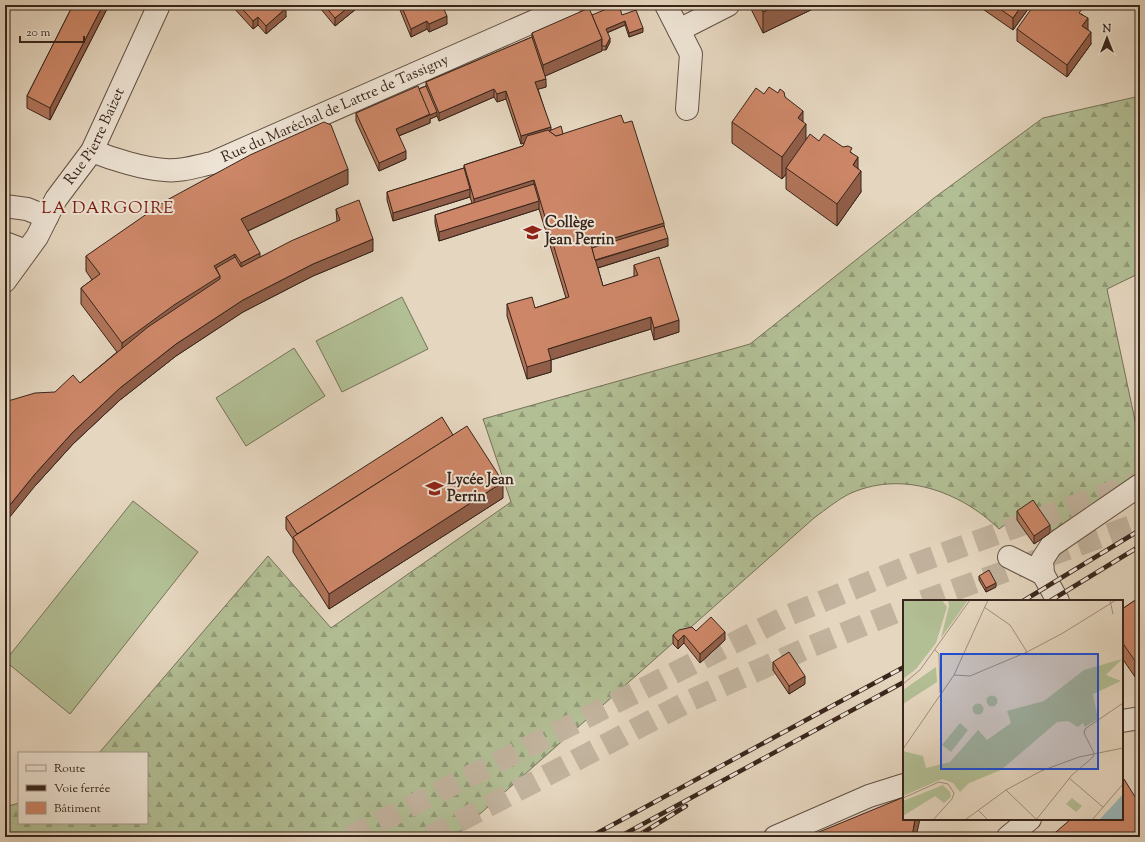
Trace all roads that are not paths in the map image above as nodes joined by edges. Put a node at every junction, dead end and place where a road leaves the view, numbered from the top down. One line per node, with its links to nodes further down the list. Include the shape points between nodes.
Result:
1 (159, 5): 7 (street, Rue Pierre Baizet)
2 (571, 5): 7 (street, Rue du Maréchal de Lattre de Tassigny, via 212,163 186,169 165,170 110,158)
3 (666, 5): 5 (street)
4 (728, 5): 5 (street)
5 (679, 30): 6 (street, via 691,54)
6 (687, 109)
7 (92, 151): 9 (street, Rue Pierre Baizet)
8 (5, 206): 9 (street, via 27,209)
9 (52, 208): 11 (street, Rue Pierre Baizet, via 37,237)
10 (5, 243): 11 (street)
11 (26, 251): 12 (street, Rue Pierre Baizet)
12 (5, 281)
13 (1140, 485): 15 (street, via 1051,546 1042,560)
14 (1009, 557): 15 (street)
15 (1043, 574): 16 (street)
16 (1057, 600)
17 (1140, 718): 18 (street)
18 (1123, 722)
19 (903, 785): 21 (street, via 869,796)
20 (1029, 820): 22 (street)
21 (775, 837)
22 (1008, 837)

